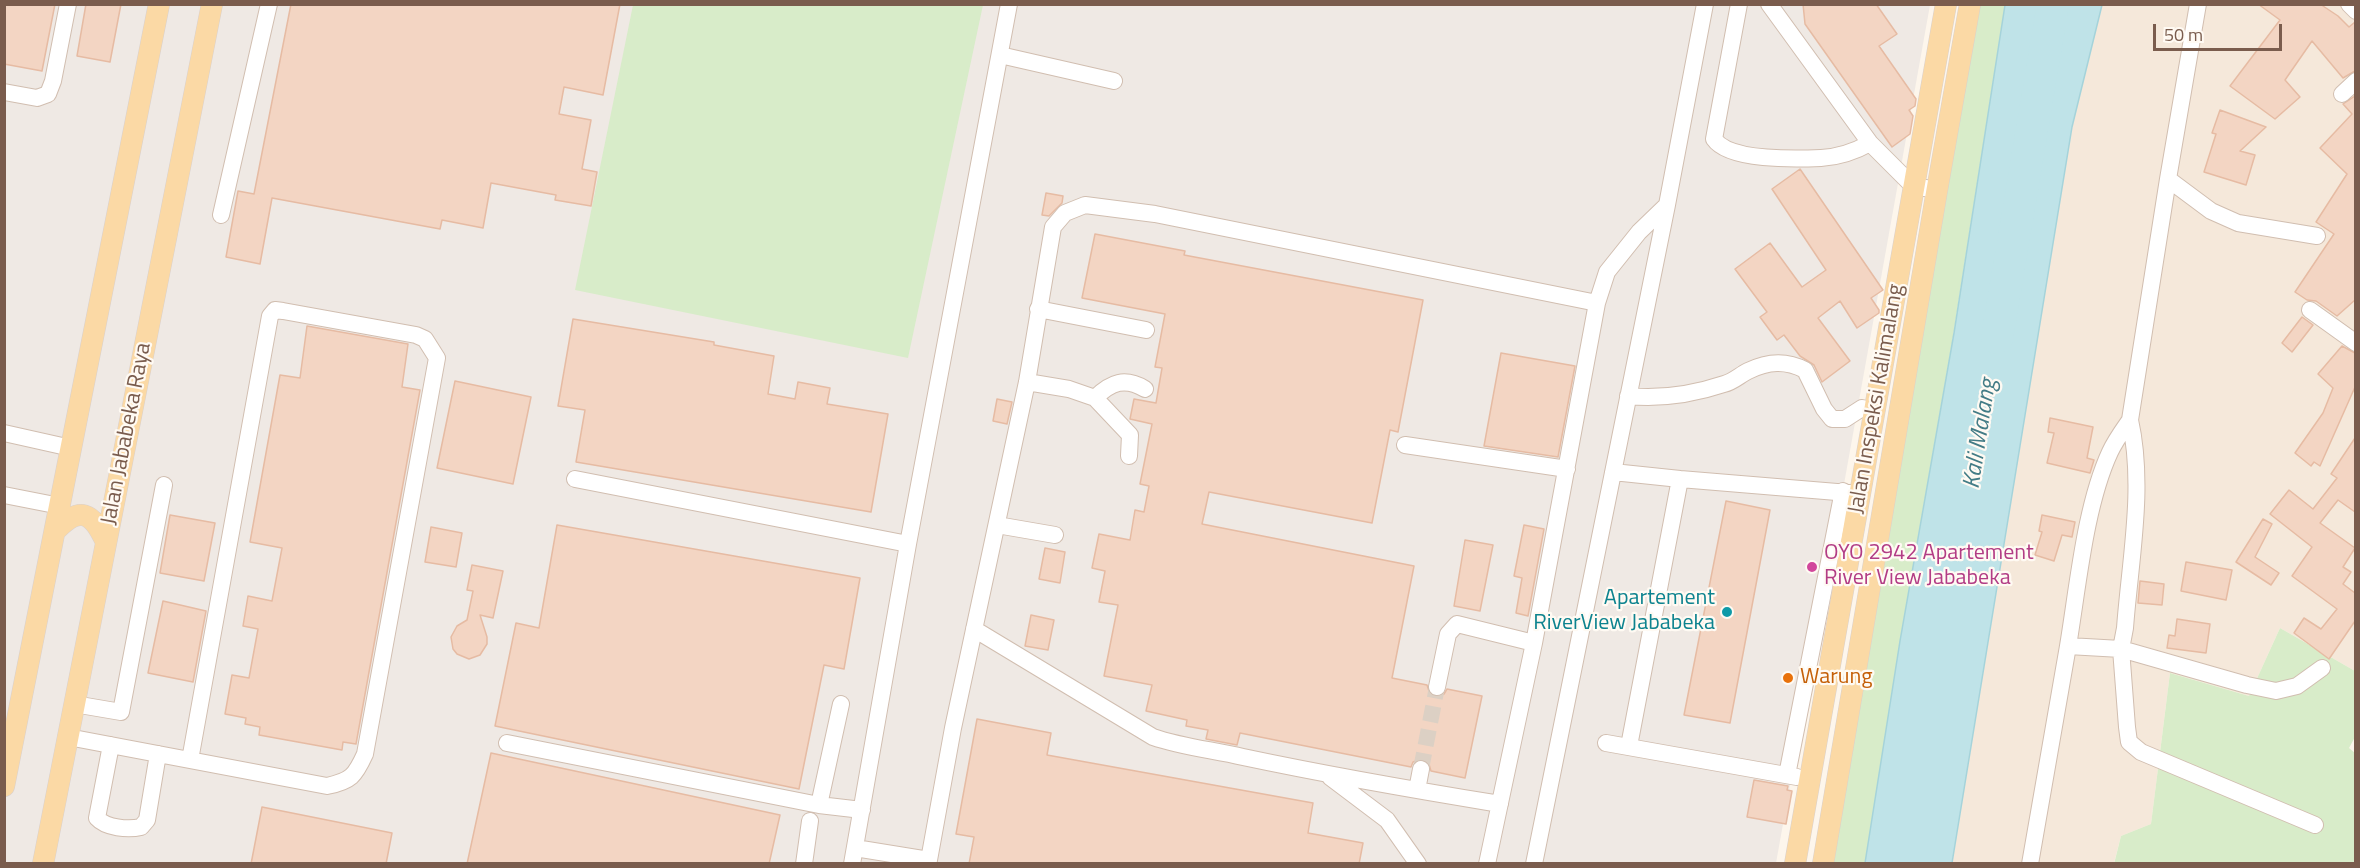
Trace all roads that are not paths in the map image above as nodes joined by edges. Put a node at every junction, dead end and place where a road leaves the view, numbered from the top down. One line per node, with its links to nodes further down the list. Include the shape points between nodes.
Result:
1 (68, 4): 17 (street, via 48,94 37,99)
2 (159, 4): 39 (main road)
3 (212, 4): 52 (main road, Jalan Jababeka Raya)
4 (269, 4): 24 (street)
5 (1009, 4): 14 (street)
6 (1705, 4): 23 (street)
7 (1739, 4): 19 (street, via 1713,139 1718,146 1762,157 1822,158)
8 (1769, 4): 19 (street)
9 (1946, 4): 21 (main road, Jalan Inspeksi Kalimalang)
10 (1970, 4): 22 (main road, Jalan Inspeksi Kalimalang)
11 (2198, 4): 20 (street)
12 (2349, 4): 13 (street)
13 (2355, 10)
14 (1000, 55): 15 (street); 53 (street)
15 (1114, 81)
16 (2355, 81): 18 (street)
17 (4, 92)
18 (2342, 94)
19 (1870, 143): 21 (street)
20 (2168, 179): 25 (street, via 2211,211 2238,223); 36 (street)
21 (1913, 186): 22 (street); 35 (main road, Jalan Inspeksi Kalimalang)
22 (1937, 190): 88 (main road, Jalan Inspeksi Kalimalang)
23 (1667, 205): 26 (street, via 1607,272); 33 (street)
24 (221, 215)
25 (2317, 236)
26 (1597, 303): 27 (street, via 1155,214 1085,205 1065,213 1053,227); 41 (street)
27 (1038, 309): 29 (street); 31 (street)
28 (2310, 310): 30 (street)
29 (1146, 330)
30 (2355, 343)
31 (1027, 382): 34 (street); 49 (street)
32 (1145, 389): 34 (street, via 1125,382)
33 (1628, 396): 35 (street, via 1647,398 1694,392 1727,384 1767,363 1784,362 1805,370 1832,419 1845,419 1862,408); 42 (street)
34 (1095, 398): 40 (street, via 1130,435)
35 (1875, 412): 46 (main road, Jalan Inspeksi Kalimalang)
36 (2130, 420): 56 (street, via 2111,449 2100,477); 57 (street, via 2138,477)
37 (4, 434): 39 (street)
38 (1405, 445): 41 (street)
39 (71, 448): 48 (main road)
40 (1129, 456)
41 (1567, 468): 55 (street)
42 (1613, 472): 44 (street); 86 (street)
43 (575, 479): 53 (street)
44 (1680, 479): 46 (street); 66 (street)
45 (164, 485): 60 (street, via 121,712)
46 (1852, 492): 71 (street); 72 (main road, Jalan Inspeksi Kalimalang)
47 (4, 495): 48 (street)
48 (60, 506): 50 (main road)
49 (997, 525): 51 (street); 54 (street)
50 (55, 531): 52 (main road, via 74,515 84,514 93,518); 73 (main road)
51 (1055, 535)
52 (106, 542): 60 (main road, Jalan Jababeka Raya)
53 (908, 544): 77 (street)
54 (974, 629): 70 (street, via 1154,737); 81 (street)
55 (1534, 643): 59 (street, via 1457,624 1448,634); 75 (street)
56 (2068, 646): 57 (street); 89 (street)
57 (2121, 649): 58 (street, via 2276,691 2296,686); 79 (street, via 2129,742 2141,752)
58 (2322, 668)
59 (1437, 687)
60 (74, 704): 62 (main road, Jalan Jababeka Raya)
61 (841, 704): 76 (street)
62 (68, 737): 65 (street); 82 (main road, Jalan Jababeka Raya)
63 (507, 743): 76 (street)
64 (1606, 743): 66 (street)
65 (111, 745): 67 (street); 67 (street, via 98,818 103,824 127,829 141,827 147,820)
66 (1629, 746): 71 (street)
67 (158, 754): 68 (street)
68 (190, 760): 68 (street, via 327,786 343,783 356,774 365,754 437,358 425,339 283,311 275,310 270,316)
69 (1421, 769): 74 (street)
70 (1327, 775): 74 (street); 84 (street, via 1387,820)
71 (1787, 775): 72 (street)
72 (1810, 780): 87 (main road, Jalan Inspeksi Kalimalang)
73 (4, 786)
74 (1417, 790): 75 (street)
75 (1500, 804): 85 (street)
76 (819, 805): 77 (street)
77 (862, 810): 80 (street)
78 (810, 820): 83 (street)
79 (2315, 825)
80 (854, 856): 81 (street)
81 (928, 862)
82 (43, 864)
83 (804, 864)
84 (1418, 864)
85 (1487, 864)
86 (1534, 864)
87 (1796, 864)
88 (1823, 864)
89 (2030, 864)

